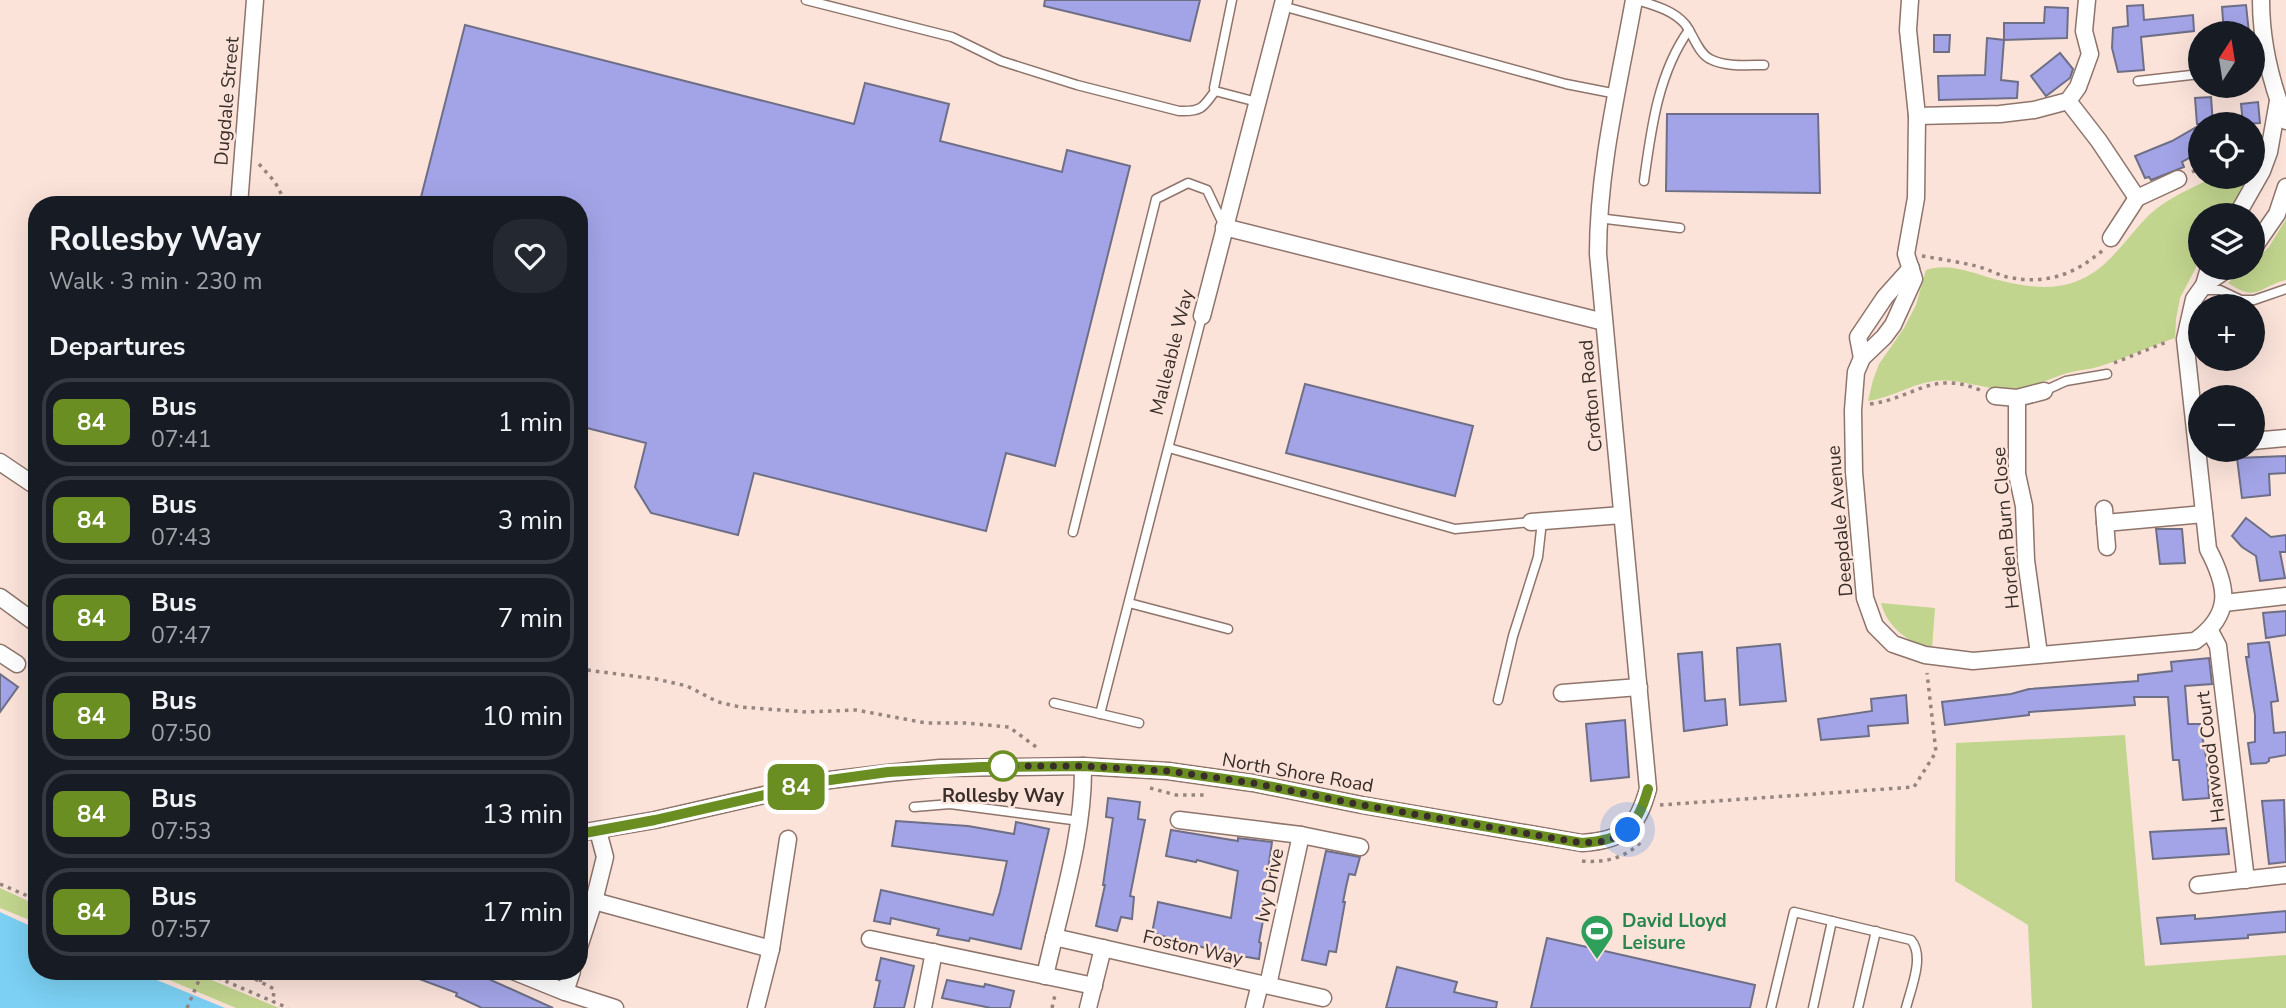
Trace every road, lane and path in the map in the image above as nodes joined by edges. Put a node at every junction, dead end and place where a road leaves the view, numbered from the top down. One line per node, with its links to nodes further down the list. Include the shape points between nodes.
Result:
1 (255, 0): 26 (street, Dugdale Street)
2 (806, 0): 15 (lane, via 952,37 1000,61 1179,111 1203,108)
3 (1232, 0): 15 (lane)
4 (1635, 0): 9 (lane, via 1669,12); 16 (street, Crofton Road)
5 (1910, 0): 20 (street, via 1908,30)
6 (2261, 0): 12 (street, via 2261,29)
7 (1283, 3): 16 (lane, via 1566,84); 18 (street, Malleable Way)
8 (2086, 5): 17 (street, via 2084,31 2090,54 2078,88)
9 (1689, 30): 10 (lane, via 1710,60); 24 (lane, via 1666,74)
10 (1764, 65)
11 (2265, 69): 12 (lane)
12 (2271, 69): 19 (street)
13 (2188, 75): 14 (lane)
14 (2138, 81)
15 (1215, 91): 18 (lane)
16 (1617, 94): 30 (street, Crofton Road)
17 (2068, 101): 20 (street, via 2000,114); 28 (street)
18 (1257, 102): 31 (street, Malleable Way)
19 (2278, 102): 21 (street); 29 (street, via 2269,152)
20 (1917, 116): 35 (street, via 1916,198)
21 (2286, 121)
22 (254, 159): 27 (path)
23 (2178, 179): 28 (street)
24 (1644, 181)
25 (2286, 187): 33 (street)
26 (240, 196)
27 (283, 196)
28 (2137, 198): 34 (street)
29 (2244, 203)
30 (1598, 218): 32 (lane); 41 (street, Crofton Road)
31 (1224, 227): 40 (street, Malleable Way); 41 (street); 58 (lane, via 1207,190 1188,183 1156,199)
32 (1680, 228)
33 (2265, 231)
34 (2111, 238): 35 (path, via 2087,264 2057,278 2008,277 1966,264)
35 (1909, 261): 42 (street, Deepdale Avenue, via 1858,337); 42 (street, via 1914,279 1893,325)
36 (2205, 280): 38 (street)
37 (2213, 280): 38 (street)
38 (2202, 288): 39 (lane, via 2241,300); 44 (street, via 2194,299 2185,339)
39 (2286, 289)
40 (1202, 316): 51 (lane, Malleable Way)
41 (1604, 322): 56 (street, Crofton Road)
42 (1862, 358): 69 (street, Deepdale Avenue, via 1856,372 1853,422 1865,598 1875,626 1893,644)
43 (2107, 374): 45 (lane, via 2066,381)
44 (2191, 385)
45 (2044, 391): 47 (street)
46 (1995, 396): 47 (street); 48 (path, via 1971,386 1942,382)
47 (2017, 398): 68 (street, Horden Burn Close, via 2017,474)
48 (1865, 404)
49 (2286, 439): 50 (street)
50 (2265, 440)
51 (1169, 449): 57 (lane, via 1455,528); 62 (lane, Malleable Way)
52 (0, 462): 54 (street)
53 (2199, 462): 55 (street)
54 (28, 481)
55 (2204, 514): 59 (street, via 2105,516); 63 (street, via 2208,549 2221,573)
56 (1622, 515): 57 (street); 72 (street, Crofton Road)
57 (1536, 522): 74 (lane, via 1538,557)
58 (1073, 532)
59 (2107, 547)
60 (2286, 596): 63 (street)
61 (0, 597): 64 (street)
62 (1129, 603): 65 (lane); 76 (lane, Malleable Way)
63 (2224, 603): 66 (street)
64 (28, 617)
65 (1228, 629)
66 (2210, 631): 68 (street, Deepdale Avenue, via 2195,641); 91 (street, Harwood Court, via 2218,646)
67 (0, 653): 70 (street)
68 (2039, 654): 69 (street, Deepdale Avenue, via 1972,661)
69 (1925, 655): 81 (path, via 1936,752 1914,787)
70 (17, 664)
71 (588, 670): 79 (path, via 687,686 740,707 856,710 926,723 1009,727 1044,754)
72 (1639, 687): 73 (street); 80 (street, Crofton Road)
73 (1562, 693)
74 (1498, 700)
75 (1054, 703): 76 (lane)
76 (1100, 714): 77 (lane)
77 (1139, 723)
78 (1083, 766): 79 (street, North Shore Road); 80 (street, North Shore Road, via 1253,783 1582,843 1608,841 1628,830 1642,811); 84 (street)
79 (1052, 767): 85 (street, North Shore Road, via 940,768 830,780)
80 (1648, 789)
81 (1660, 805)
82 (914, 807): 84 (lane, via 950,804)
83 (1180, 820): 87 (street)
84 (1080, 821): 99 (street)
85 (598, 831): 86 (street, North Shore Road); 95 (street, via 605,857)
86 (588, 833)
87 (1301, 835): 89 (street); 111 (street, Ivy Drive)
88 (788, 839): 102 (street)
89 (1360, 847)
90 (2286, 875): 91 (street)
91 (2246, 880): 93 (street)
92 (0, 884): 94 (path)
93 (2198, 885)
94 (28, 896)
95 (594, 901): 96 (street); 102 (street)
96 (588, 919)
97 (1832, 921): 98 (lane); 123 (lane, via 1794,912); 124 (lane)
98 (1876, 931): 125 (lane); 126 (lane, via 1911,940 1917,946)
99 (1054, 937): 101 (street, Foston Way); 104 (street)
100 (870, 939): 103 (street)
101 (1103, 948): 111 (street, Foston Way); 112 (street)
102 (771, 949): 119 (street)
103 (934, 952): 104 (street); 120 (street)
104 (1045, 976): 112 (street)
105 (198, 980): 116 (path, bridge)
106 (223, 980): 115 (path)
107 (256, 980): 110 (path)
108 (535, 980): 113 (street)
109 (569, 980): 113 (street)
110 (260, 982): 115 (path, via 274,989)
111 (1264, 985): 114 (street, Foston Way); 122 (street, Ivy Drive)
112 (1094, 986): 121 (street)
113 (565, 992): 118 (street)
114 (1323, 998)
115 (273, 1002): 117 (path)
116 (187, 1008)
117 (288, 1008)
118 (615, 1008)
119 (756, 1008)
120 (923, 1008)
121 (1088, 1008)
122 (1254, 1008)
123 (1771, 1008)
124 (1813, 1008)
125 (1858, 1008)
126 (1906, 1008)

